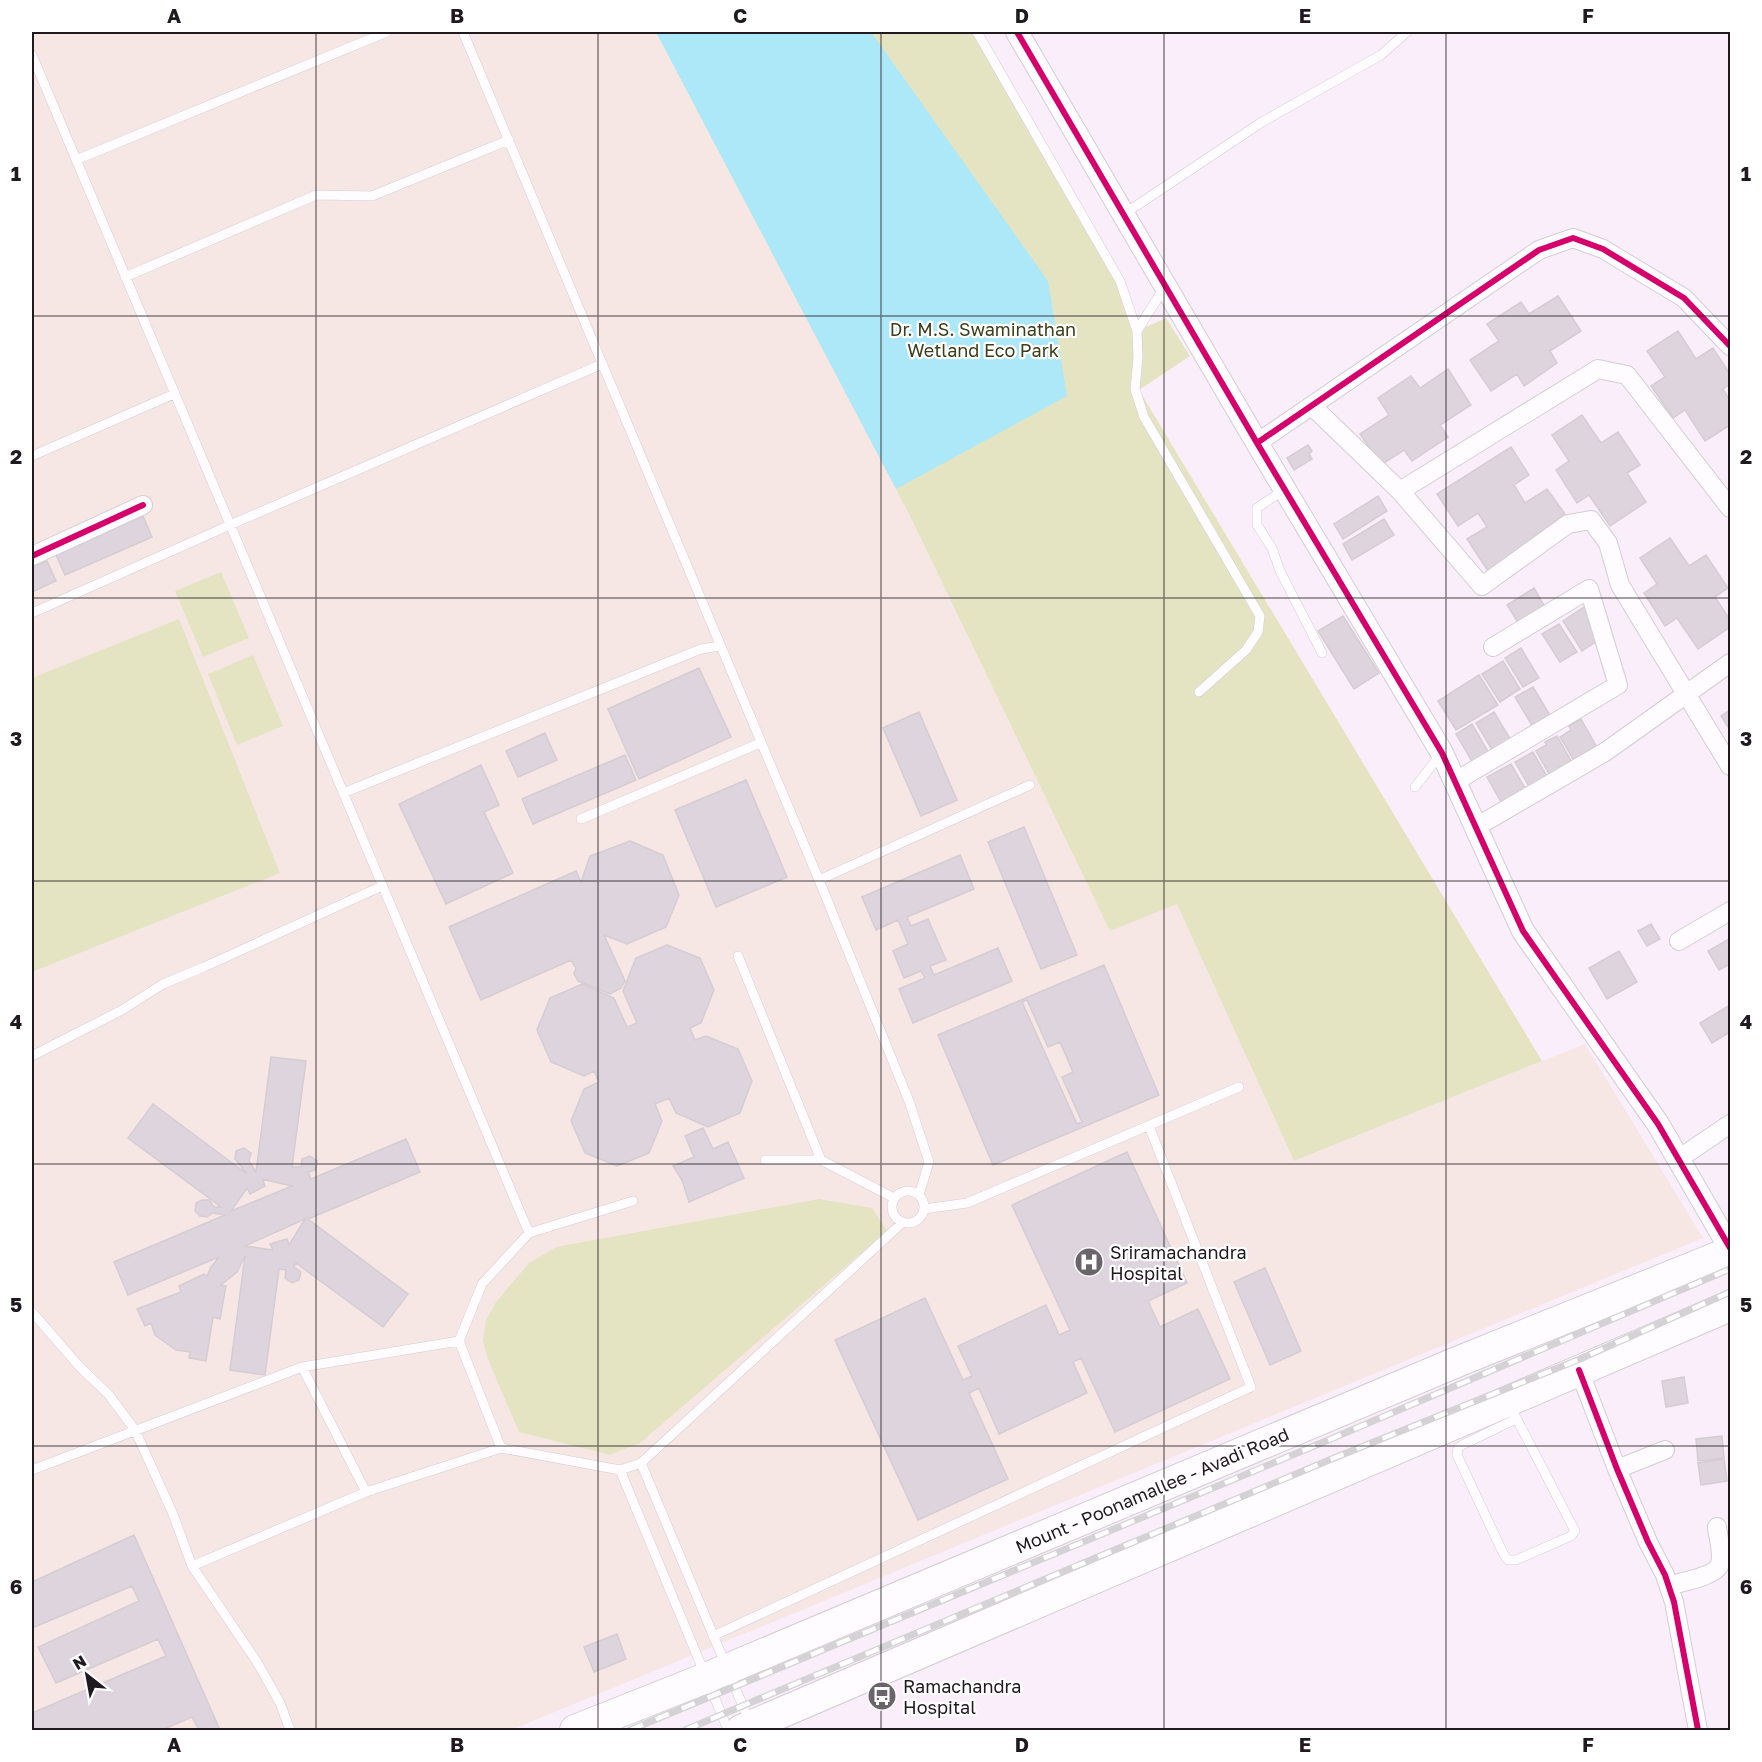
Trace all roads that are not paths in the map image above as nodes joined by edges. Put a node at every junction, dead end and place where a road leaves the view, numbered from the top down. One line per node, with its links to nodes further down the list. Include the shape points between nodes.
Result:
1 (387, 32): 8 (lane)
2 (464, 32): 7 (lane)
3 (977, 32): 12 (lane, via 1120,281)
4 (1017, 32): 9 (street)
5 (1407, 32): 9 (lane, via 1382,56 1262,122)
6 (32, 55): 8 (lane)
7 (509, 140): 10 (lane, via 372,196 316,195); 14 (lane)
8 (76, 160): 10 (lane)
9 (1124, 214): 11 (street)
10 (125, 277): 15 (lane)
11 (1166, 286): 12 (lane); 17 (street)
12 (1137, 331): 30 (lane, via 1135,389 1144,417 1260,616 1258,632 1246,650)
13 (1731, 346): 16 (street, via 1684,298 1603,249 1573,238 1539,250)
14 (602, 364): 23 (lane); 26 (lane)
15 (174, 394): 18 (lane); 23 (lane)
16 (1312, 406): 17 (street); 20 (street)
17 (1257, 443): 19 (street)
18 (32, 456)
19 (1285, 489): 28 (lane, via 1257,508 1257,525); 33 (street)
20 (1400, 491): 22 (street, via 1598,369 1627,375); 31 (street, via 1482,586 1568,524 1591,520 1608,543 1620,585)
21 (144, 505): 24 (street)
22 (1731, 508)
23 (230, 525): 25 (lane); 38 (lane)
24 (32, 556)
25 (32, 613)
26 (720, 646): 32 (lane); 38 (lane, via 701,649)
27 (1493, 647): 35 (street, via 1589,589 1618,685)
28 (1322, 653)
29 (1731, 663): 31 (street)
30 (1199, 692)
31 (1686, 695): 34 (street); 40 (street, via 1605,752)
32 (760, 743): 39 (lane); 41 (lane)
33 (1442, 753): 35 (street); 37 (lane)
34 (1731, 766)
35 (1456, 781): 40 (street)
36 (1030, 785): 41 (lane)
37 (1415, 787)
38 (343, 793): 42 (lane)
39 (580, 819)
40 (1476, 827): 50 (street, via 1523,931)
41 (819, 880): 53 (lane, via 909,1101 929,1162)
42 (382, 886): 46 (lane, via 163,984 122,1010); 58 (lane)
43 (1731, 911): 44 (street)
44 (1679, 941)
45 (738, 956): 52 (lane)
46 (32, 1056)
47 (1239, 1087): 49 (lane)
48 (1731, 1124): 50 (street)
49 (1149, 1125): 56 (lane, via 967,1203); 78 (lane, via 1251,1387)
50 (1680, 1158): 59 (street)
51 (765, 1160): 52 (lane)
52 (821, 1160): 54 (lane)
53 (919, 1195): 54 (lane, via 906,1190); 56 (lane)
54 (894, 1198): 57 (lane, via 893,1212)
55 (633, 1200): 58 (lane)
56 (924, 1209): 57 (lane, via 917,1221)
57 (903, 1222): 70 (lane)
58 (529, 1233): 63 (lane, via 482,1284)
59 (1731, 1248)
60 (1731, 1252): 79 (main road, Mount - Poonamallee - Avadi Road, via 1457,1362)
61 (1731, 1306): 65 (main road)
62 (32, 1312): 67 (lane, via 110,1395)
63 (459, 1341): 64 (lane); 68 (lane)
64 (302, 1367): 67 (lane); 74 (lane)
65 (1579, 1370): 66 (main road); 71 (street)
66 (1512, 1411): 66 (lane, via 1575,1531 1516,1560 1508,1560 1504,1555 1457,1455 1458,1448); 80 (main road)
67 (135, 1430): 72 (lane); 76 (lane)
68 (501, 1448): 73 (lane); 74 (lane)
69 (1665, 1450): 71 (street)
70 (641, 1463): 73 (lane); 78 (lane)
71 (1617, 1469): 77 (street)
72 (32, 1470)
73 (620, 1470): 79 (lane)
74 (366, 1492): 76 (lane)
75 (1717, 1527): 77 (street, via 1719,1566 1712,1573)
76 (192, 1566): 81 (lane, via 257,1662 280,1703)
77 (1669, 1586): 83 (street)
78 (713, 1636): 79 (lane)
79 (717, 1674): 80 (lane); 80 (lane); 82 (main road, Mount - Poonamallee - Avadi Road)
80 (740, 1729)
81 (290, 1731)
82 (575, 1731)
83 (1698, 1731)

